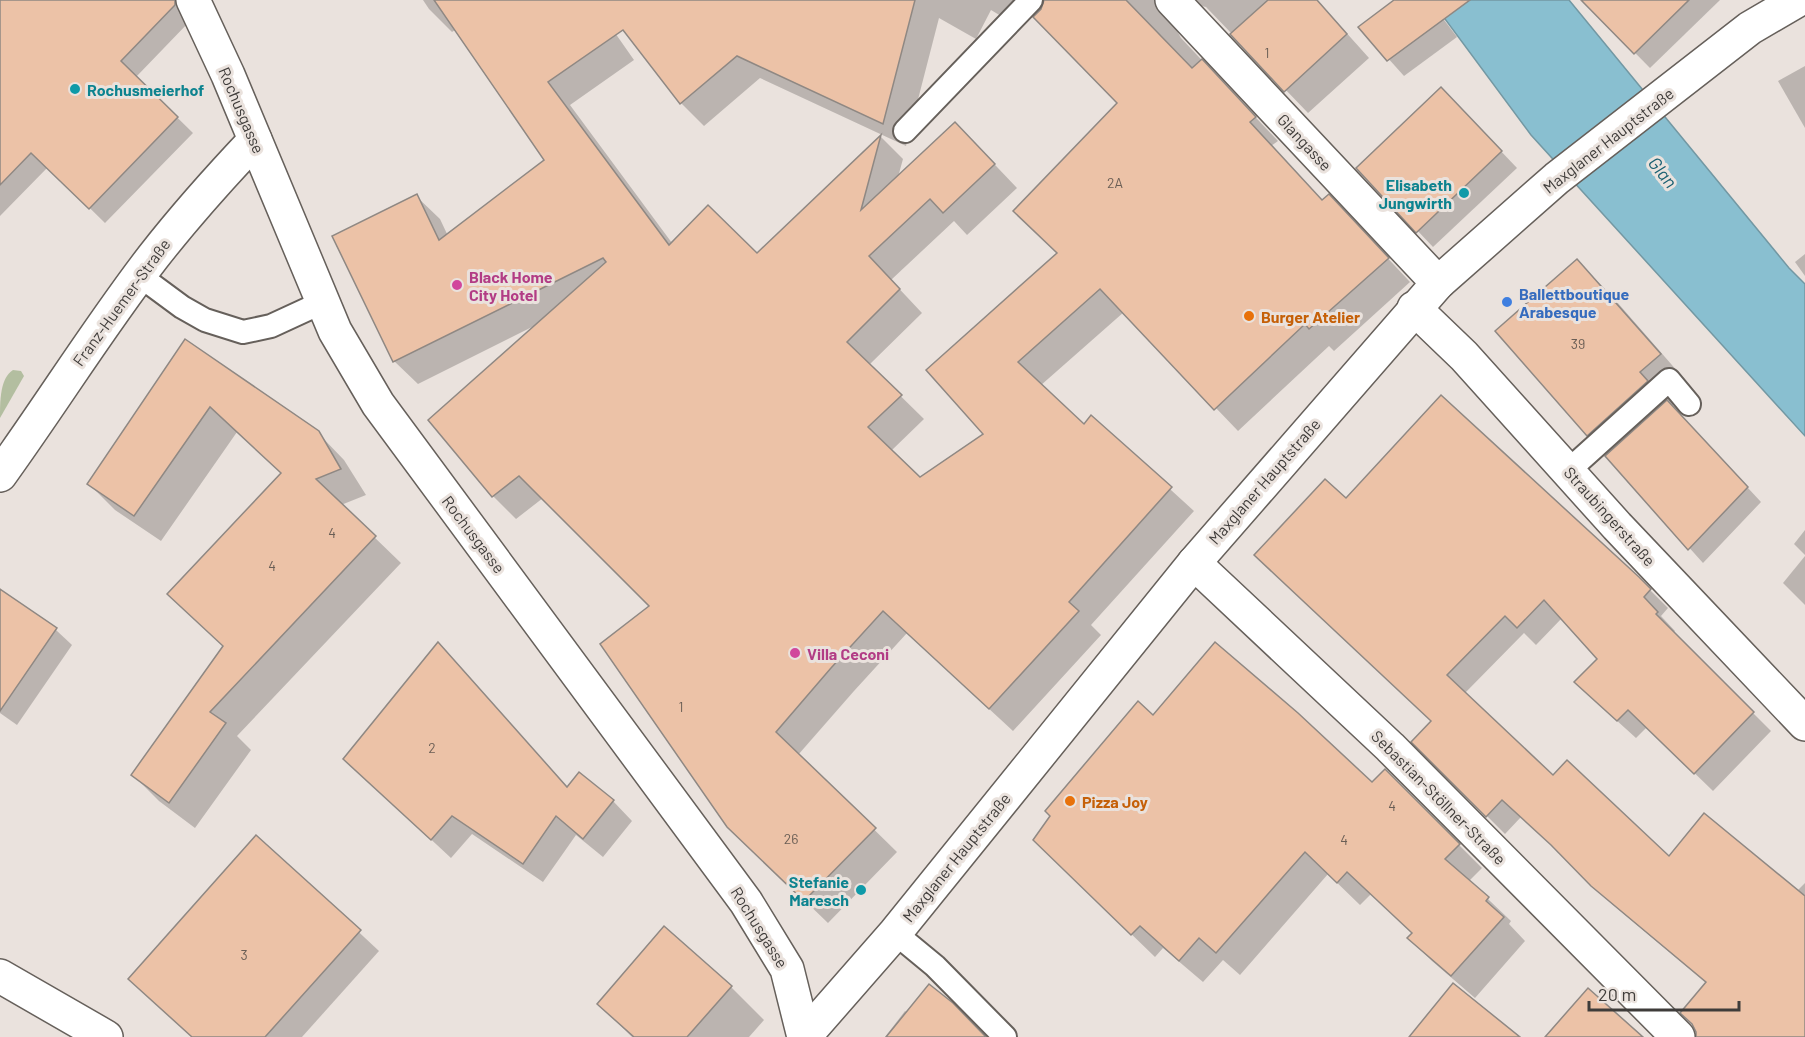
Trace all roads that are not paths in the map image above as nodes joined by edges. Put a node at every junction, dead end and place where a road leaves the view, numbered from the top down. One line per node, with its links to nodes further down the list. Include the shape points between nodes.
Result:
1 (193, 0): 6 (street, Rochusgasse)
2 (1031, 0): 5 (lane)
3 (1172, 0): 8 (street, Glangasse)
4 (1792, 1): 8 (street, Maxglaner Hauptstraße, via 1750,28 1557,178)
5 (905, 131)
6 (255, 140): 7 (street, Franz-Huemer-Straße, via 205,192); 9 (street, Rochusgasse)
7 (140, 276): 9 (lane, via 205,320 243,332 272,326); 13 (street, Franz-Huemer-Straße)
8 (1438, 283): 10 (street, Maxglaner Hauptstraße)
9 (322, 302): 19 (street, Rochusgasse, via 378,405 746,902 787,969)
10 (1414, 308): 12 (street, Straubingerstraße, via 1464,356); 14 (street, Maxglaner Hauptstraße)
11 (1689, 404): 12 (lane, via 1669,380)
12 (1569, 471): 15 (street, Straubingerstraße)
13 (0, 475)
14 (1194, 563): 16 (street, Maxglaner Hauptstraße); 21 (street, Sebastian-Stöllner-Straße, via 1390,747)
15 (1805, 724)
16 (895, 933): 19 (street, Maxglaner Hauptstraße); 20 (lane, via 935,966)
17 (0, 976): 18 (street)
18 (106, 1037)
19 (804, 1037)
20 (1005, 1037)
21 (1678, 1037)

